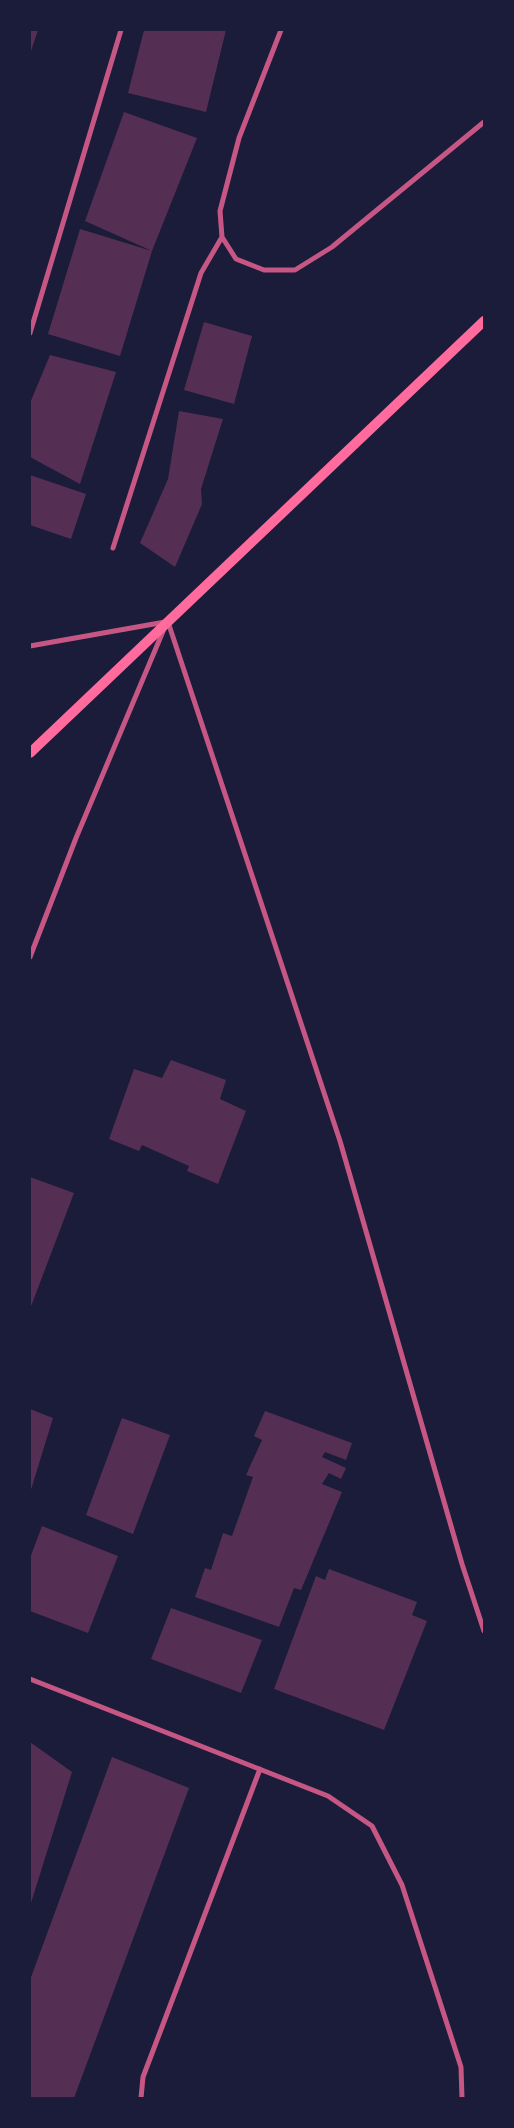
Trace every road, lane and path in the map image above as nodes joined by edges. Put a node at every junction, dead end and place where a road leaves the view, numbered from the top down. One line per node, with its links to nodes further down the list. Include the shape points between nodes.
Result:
1 (121, 30): 6 (street)
2 (281, 30): 4 (street, via 239,138 220,211)
3 (484, 122): 4 (street, via 332,247 295,270 264,270 236,259)
4 (222, 238): 7 (street, via 201,273)
5 (484, 321): 8 (main road)
6 (30, 332)
7 (113, 548)
8 (168, 622): 9 (street); 10 (main road); 11 (street, via 76,838); 12 (street, via 340,1141)
9 (30, 646)
10 (30, 753)
11 (30, 956)
12 (484, 1630)
13 (30, 1678): 14 (street)
14 (260, 1769): 15 (street, via 143,2077); 16 (street, via 328,1796 372,1826 402,1885 461,2067)
15 (141, 2098)
16 (462, 2098)

